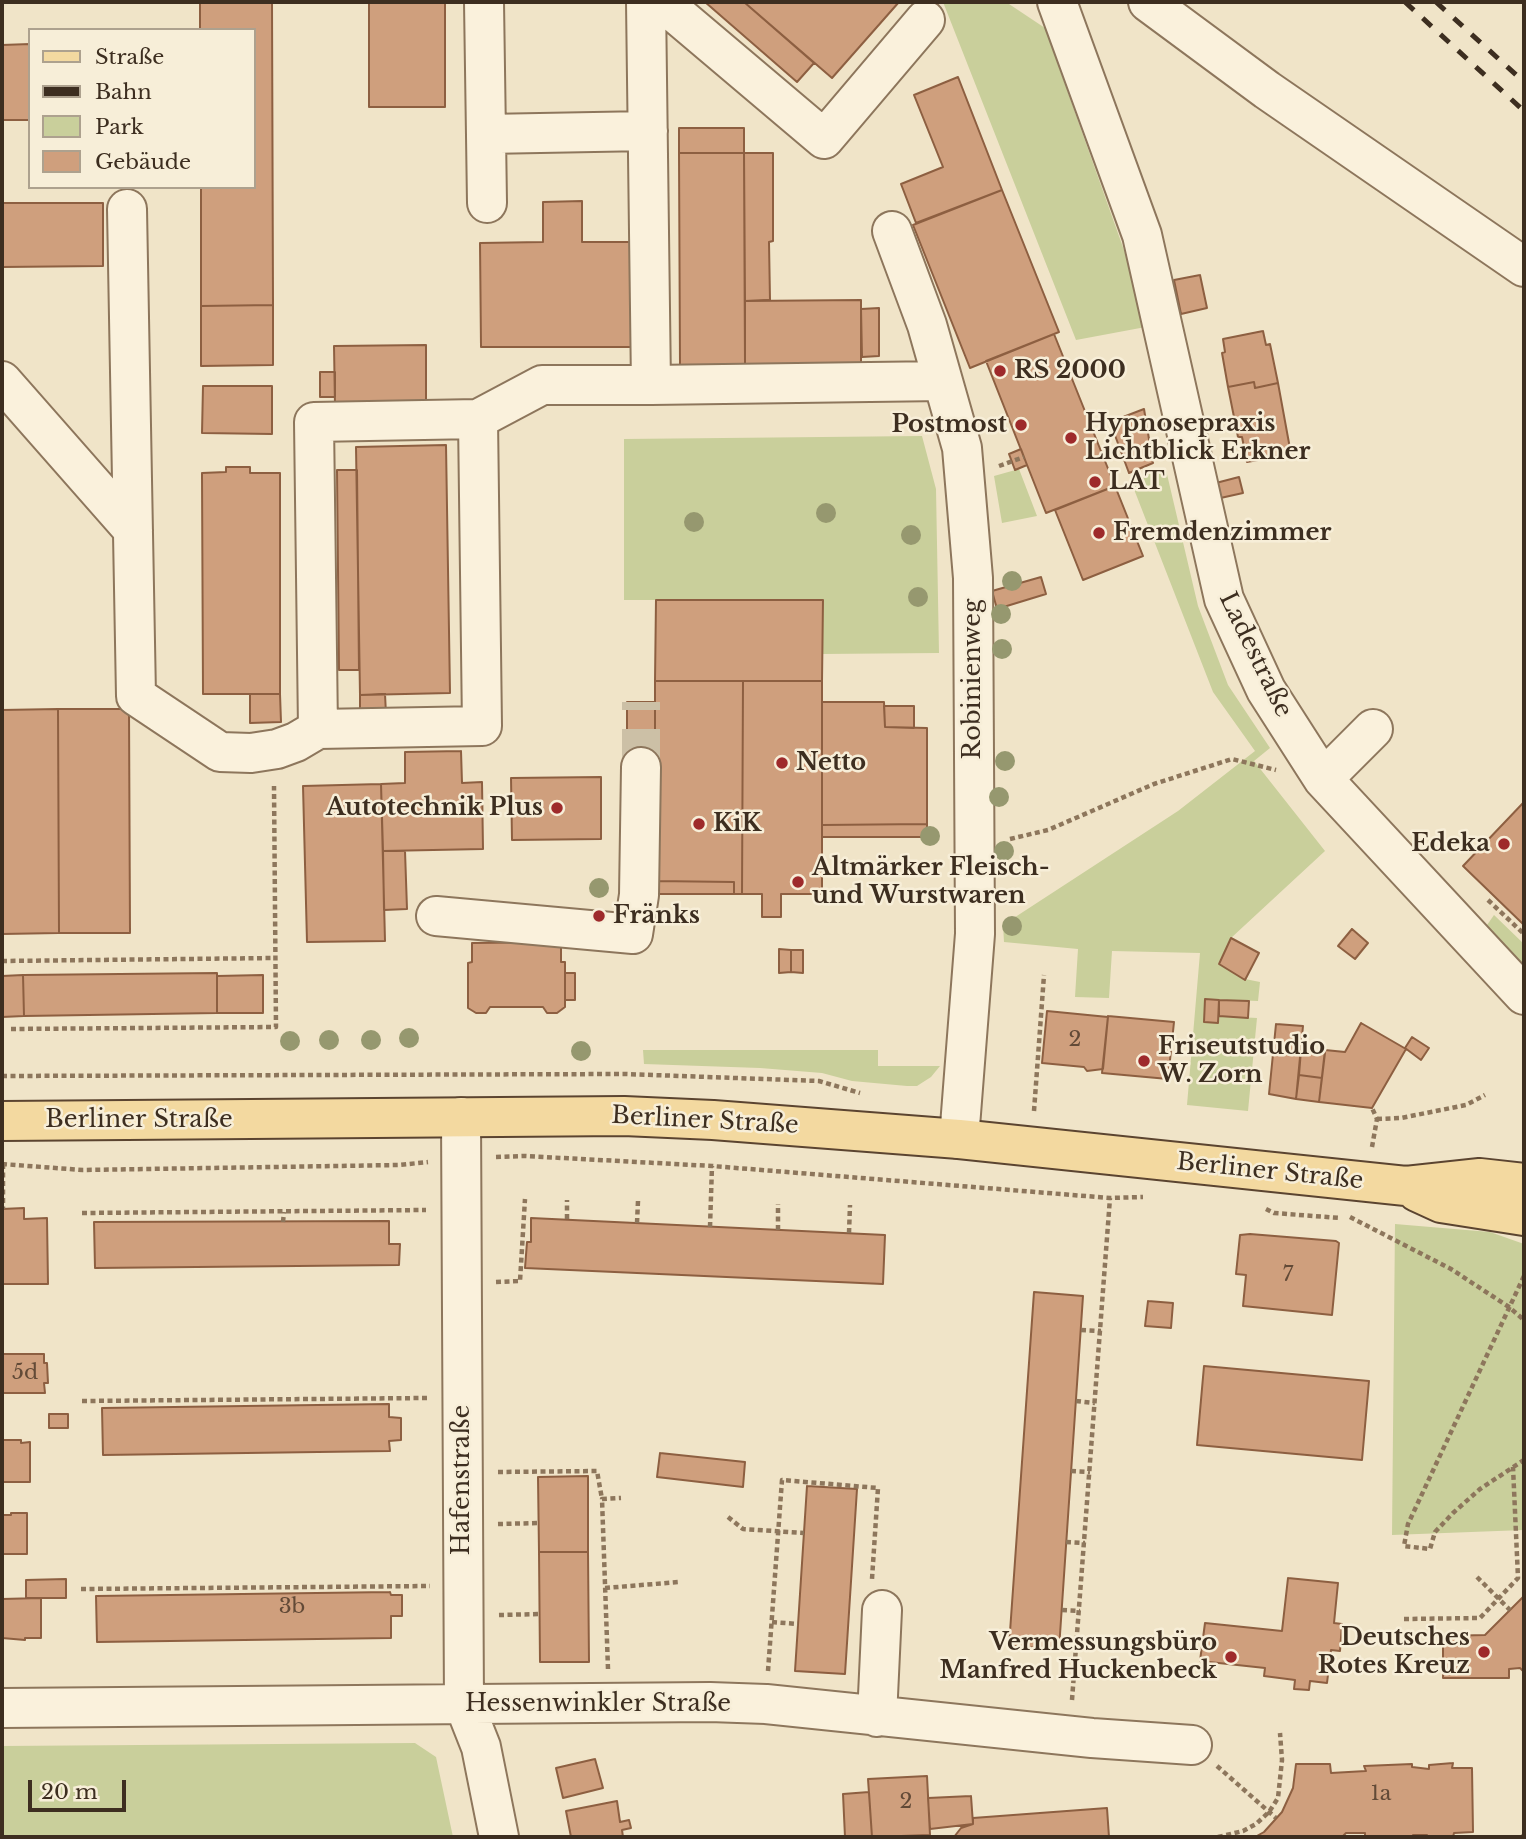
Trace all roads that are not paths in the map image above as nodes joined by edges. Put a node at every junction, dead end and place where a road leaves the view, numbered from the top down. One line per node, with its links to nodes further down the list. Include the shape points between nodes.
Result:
1 (484, 2): 8 (street)
2 (646, 2): 7 (street)
3 (662, 2): 6 (street, via 824,139)
4 (1057, 2): 21 (street, Ladestraße, via 1142,235 1224,600 1266,690)
5 (1148, 2): 12 (street)
6 (925, 20)
7 (648, 131): 8 (street); 15 (street)
8 (486, 134): 9 (street)
9 (487, 203)
10 (127, 209): 17 (street)
11 (892, 231): 13 (street, Robinienweg)
12 (1524, 267)
13 (943, 380): 15 (street); 26 (street, Robinienweg, via 962,448 973,578 975,934)
14 (2, 382): 17 (street)
15 (651, 385): 16 (street, via 542,384)
16 (478, 419): 18 (street, via 482,726); 18 (street, via 314,422)
17 (133, 530): 18 (street, via 136,696 220,752 273,749)
18 (318, 729)
19 (1373, 729): 21 (street)
20 (641, 767): 22 (street, via 639,895 633,934)
21 (1319, 773): 23 (street, Ladestraße)
22 (436, 916)
23 (1524, 995)
24 (461, 1117): 25 (main road, Berliner Straße); 26 (main road, Berliner Straße, via 624,1116); 31 (street, Hafenstraße)
25 (2, 1121)
26 (959, 1139): 28 (main road, Berliner Straße)
27 (1524, 1183): 28 (main road, Berliner Straße, via 1480,1178)
28 (1406, 1186): 29 (main road, Berliner Straße, via 1441,1203)
29 (1524, 1216)
30 (877, 1596): 33 (street)
31 (464, 1704): 32 (street, Hessenwinkler Straße); 33 (street, Hessenwinkler Straße, via 710,1702); 35 (street, Hafenstraße, via 481,1747)
32 (2, 1708)
33 (877, 1717): 34 (street, Hessenwinkler Straße)
34 (1192, 1745)
35 (499, 1837)

